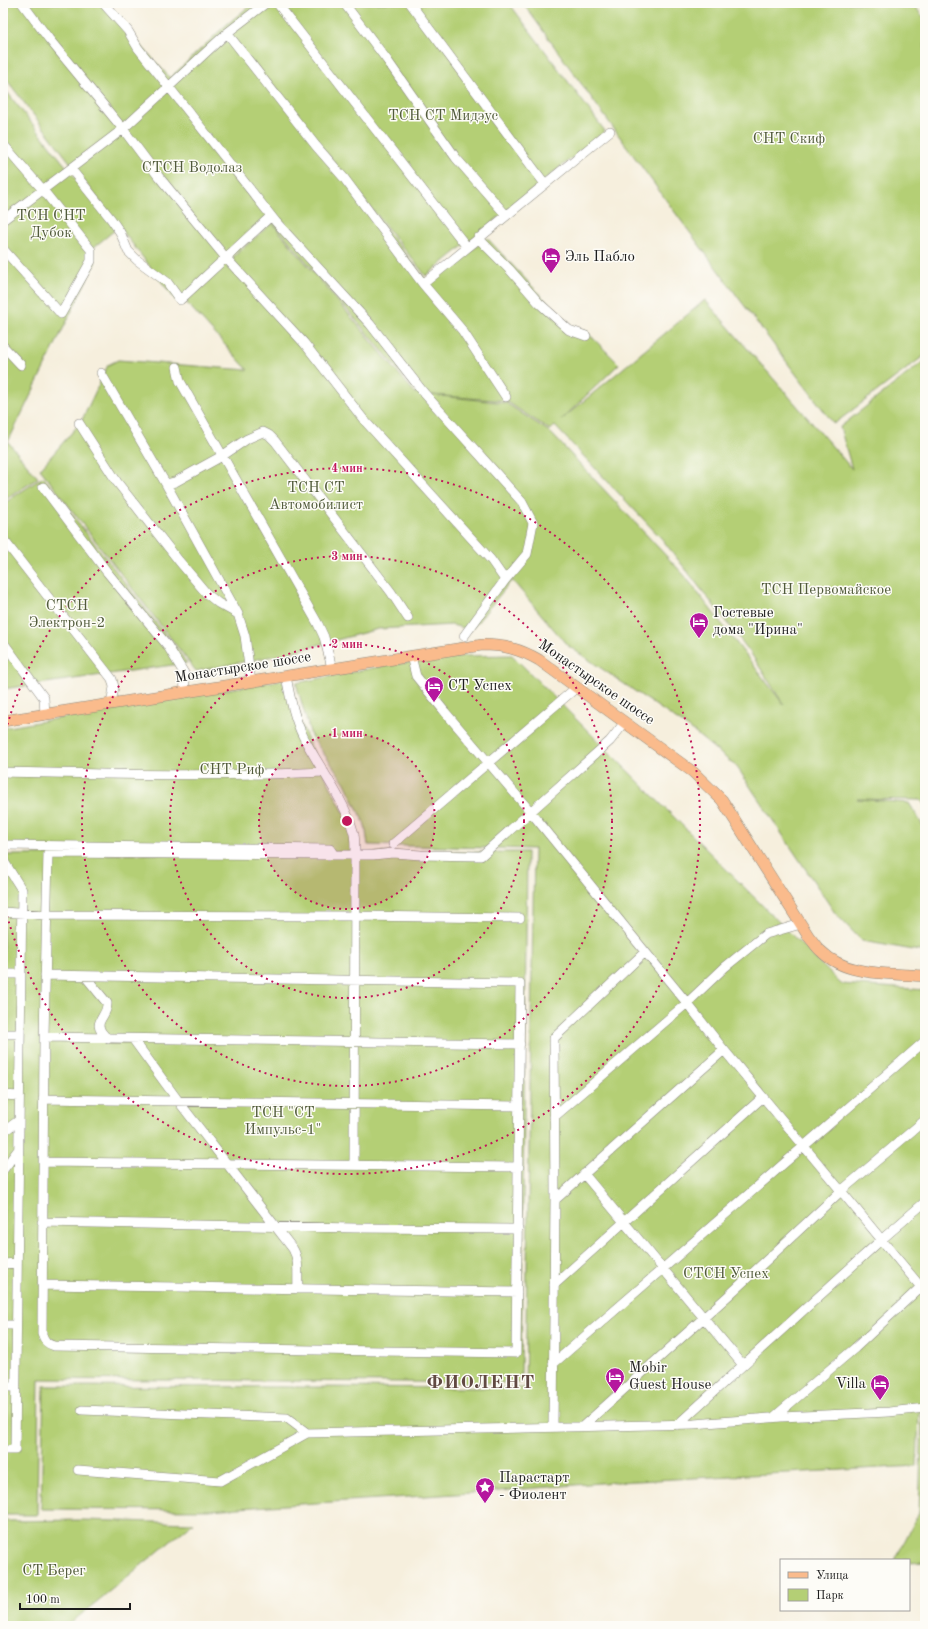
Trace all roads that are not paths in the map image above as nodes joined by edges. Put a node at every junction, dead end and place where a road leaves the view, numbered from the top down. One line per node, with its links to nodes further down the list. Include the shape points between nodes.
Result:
1 (22, 3): 9 (street)
2 (103, 3): 8 (street, via 128,31)
3 (266, 3): 7 (street)
4 (277, 3): 19 (street)
5 (344, 3): 15 (street, via 456,158)
6 (410, 3): 13 (street)
7 (227, 33): 8 (street); 22 (street, via 344,178)
8 (169, 87): 9 (street); 16 (street)
9 (123, 128): 12 (street); 21 (street, via 158,177)
10 (610, 131): 13 (street)
11 (3, 144): 14 (street)
12 (71, 169): 14 (street); 21 (street, via 111,219 128,251 167,282 180,300)
13 (545, 184): 15 (street)
14 (43, 190): 17 (street); 20 (street, via 91,250 91,261 61,314)
15 (506, 215): 18 (street)
16 (271, 216): 21 (street); 34 (street, via 370,324 424,393 522,502 533,523 528,554)
17 (3, 220)
18 (478, 238): 19 (street); 23 (street, via 539,303 569,330)
19 (467, 247): 22 (street)
20 (3, 249)
21 (226, 258): 34 (street, via 304,343 364,420 491,560)
22 (423, 284): 28 (street, via 462,330)
23 (586, 336)
24 (3, 346): 25 (street)
25 (21, 365)
26 (177, 367): 30 (street, via 180,381)
27 (101, 373): 31 (street)
28 (506, 397)
29 (79, 423): 35 (street, via 117,482 179,561 207,594)
30 (222, 456): 31 (street, via 175,482); 36 (street, via 247,439 263,432 269,435 394,596); 40 (street, via 318,624)
31 (166, 484): 35 (street)
32 (43, 487): 44 (street, via 107,572 167,645 184,672)
33 (3, 540): 45 (street, via 112,679 114,686)
34 (505, 580): 37 (street)
35 (238, 614): 42 (street, via 245,636)
36 (408, 618)
37 (464, 636)
38 (3, 642): 46 (street, via 44,698)
39 (411, 656): 40 (main road, Монастырское шоссе); 43 (main road, Монастырское шоссе, via 482,645 502,645 526,653); 49 (street, via 416,676)
40 (332, 668): 41 (main road, Монастырское шоссе)
41 (286, 676): 42 (main road, Монастырское шоссе); 51 (street, via 294,716)
42 (251, 682): 44 (main road, Монастырское шоссе)
43 (577, 687): 48 (main road, Монастырское шоссе); 49 (street)
44 (185, 693): 45 (main road, Монастырское шоссе)
45 (111, 704): 46 (main road, Монастырское шоссе)
46 (45, 715): 47 (main road, Монастырское шоссе)
47 (3, 721)
48 (625, 722): 52 (street, via 610,741); 63 (main road, Монастырское шоссе, via 693,772 722,800)
49 (488, 763): 52 (street); 53 (street)
50 (3, 772): 51 (street)
51 (324, 772): 56 (street, via 350,822 354,835)
52 (530, 811): 56 (street, via 481,856 393,853); 64 (street)
53 (393, 844)
54 (3, 845): 55 (street, via 330,849)
55 (334, 855): 56 (street); 60 (street, via 48,853)
56 (355, 855): 61 (street)
57 (3, 860): 59 (street, via 22,890)
58 (3, 912): 59 (street)
59 (22, 913): 60 (street); 66 (street)
60 (46, 915): 61 (street); 67 (street)
61 (354, 916): 62 (street); 70 (street)
62 (520, 918)
63 (801, 924): 69 (main road, Монастырское шоссе, via 821,952 836,962 870,972); 71 (street, via 766,934 725,967)
64 (644, 952): 71 (street); 88 (street, via 554,1038)
65 (3, 974): 66 (street)
66 (21, 974): 73 (street)
67 (45, 975): 68 (street); 74 (street)
68 (86, 976): 70 (street); 75 (street, via 107,1004 99,1020 102,1034)
69 (925, 976)
70 (354, 980): 78 (street); 79 (street, via 520,982)
71 (687, 1003): 80 (street); 88 (street)
72 (3, 1034): 73 (street)
73 (20, 1034): 82 (street)
74 (44, 1038): 75 (street); 84 (street)
75 (108, 1038): 76 (street)
76 (134, 1039): 78 (street); 85 (street)
77 (925, 1041): 92 (street)
78 (354, 1042): 79 (street); 86 (street)
79 (520, 1044): 87 (street)
80 (724, 1050): 83 (street); 99 (street)
81 (3, 1096): 82 (street)
82 (19, 1096): 90 (street)
83 (764, 1097): 92 (street); 104 (street)
84 (43, 1099): 85 (street); 94 (street)
85 (179, 1102): 86 (street); 95 (street)
86 (354, 1104): 87 (street); 96 (street)
87 (519, 1106): 97 (street)
88 (554, 1117): 101 (street)
89 (925, 1120): 100 (street)
90 (18, 1121): 91 (street); 93 (street)
91 (3, 1132)
92 (804, 1146): 100 (street); 110 (street)
93 (18, 1150): 98 (street); 109 (street)
94 (43, 1162): 95 (street); 103 (street)
95 (228, 1164): 96 (street); 105 (street)
96 (354, 1165): 97 (street)
97 (518, 1167): 106 (street)
98 (3, 1170)
99 (584, 1174): 101 (street); 104 (street)
100 (841, 1191): 107 (street); 116 (street)
101 (555, 1200): 112 (street)
102 (925, 1202): 107 (street)
103 (42, 1222): 105 (street); 111 (street)
104 (624, 1222): 110 (street); 112 (street)
105 (276, 1226): 106 (street); 114 (street, via 296,1254)
106 (518, 1229): 115 (street)
107 (881, 1240): 113 (street); 120 (street)
108 (3, 1264): 109 (street)
109 (17, 1264): 118 (street)
110 (662, 1269): 116 (street); 119 (street)
111 (42, 1285): 114 (street); 115 (street, via 42,1334 44,1340 54,1346 516,1353)
112 (554, 1285): 119 (street)
113 (924, 1287): 125 (street)
114 (298, 1289): 115 (street)
115 (517, 1292)
116 (704, 1318): 120 (street); 127 (street)
117 (3, 1325): 118 (street)
118 (16, 1325): 122 (street)
119 (553, 1364): 128 (street)
120 (743, 1365): 126 (street)
121 (3, 1387): 122 (street)
122 (16, 1387): 130 (street, via 15,1450)
123 (925, 1408): 125 (street)
124 (82, 1410): 129 (street, via 287,1418)
125 (774, 1418): 126 (street)
126 (677, 1425): 127 (street)
127 (583, 1426): 128 (street)
128 (553, 1427): 129 (street)
129 (307, 1433): 131 (street, via 220,1481)
130 (3, 1450)
131 (78, 1470)

